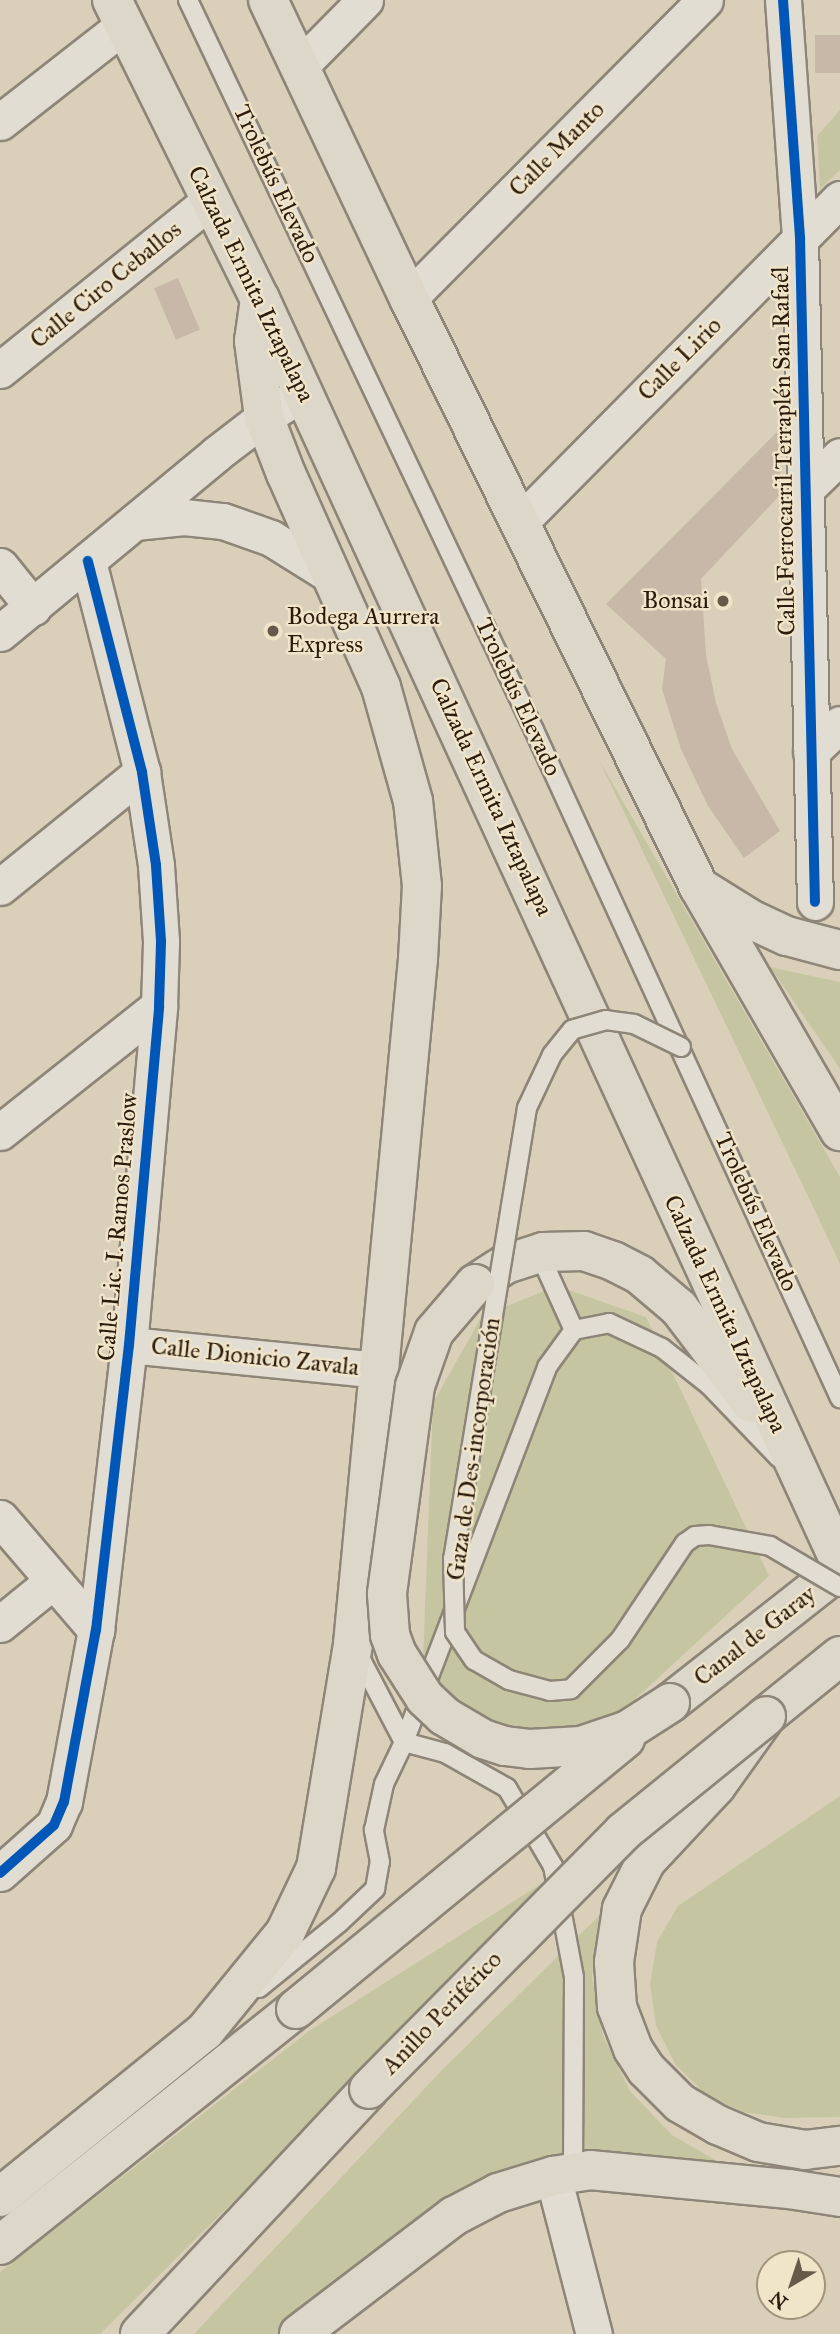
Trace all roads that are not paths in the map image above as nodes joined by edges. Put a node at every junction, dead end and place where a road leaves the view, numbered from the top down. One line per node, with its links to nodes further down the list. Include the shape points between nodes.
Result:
1 (188, 0): 34 (lane, Trolebús Elevado)
2 (268, 0): 7 (main road)
3 (365, 0): 7 (street)
4 (705, 0): 12 (street, Calle Manto)
5 (783, 0): 11 (street, Calle Ferrocarril Terraplén San Rafaél)
6 (118, 13): 8 (street); 10 (main road, Calzada Ermita Iztapalapa)
7 (299, 67): 12 (main road)
8 (0, 122)
9 (840, 199): 11 (street, Calle Lirio)
10 (211, 200): 13 (main road, Calzada Ermita Iztapalapa); 14 (street, Calle Ciro Ceballos)
11 (800, 238): 18 (street, Calle Ferrocarril Terraplén San Rafaél); 19 (street, Calle Lirio)
12 (409, 298): 19 (main road)
13 (260, 299): 15 (main road, Calzada Ermita Iztapalapa); 16 (main road, via 254,341)
14 (0, 370)
15 (303, 393): 16 (street); 42 (main road, Calzada Ermita Iztapalapa)
16 (264, 417): 20 (street); 23 (main road)
17 (840, 456): 18 (street)
18 (806, 489): 27 (street, Calle Ferrocarril Terraplén San Rafaél)
19 (521, 521): 30 (main road)
20 (135, 522): 21 (street); 23 (street, via 184,517 223,521 271,538)
21 (88, 561): 24 (street); 28 (street, Calle Lic. I. Ramos Praslow)
22 (0, 566): 24 (street)
23 (332, 576): 40 (main road, via 381,687 413,801 422,886)
24 (33, 607): 25 (street)
25 (0, 633)
26 (840, 724): 27 (street)
27 (811, 752): 31 (street, Calle Ferrocarril Terraplén San Rafaél)
28 (142, 772): 29 (street); 33 (street, Calle Lic. I. Ramos Praslow, via 156,865)
29 (0, 887)
30 (699, 887): 32 (main road, via 787,936); 35 (main road)
31 (815, 902)
32 (840, 950)
33 (159, 1006): 36 (street); 39 (street, Calle Lic. I. Ramos Praslow)
34 (681, 1047): 41 (lane, Trolebús Elevado); 48 (lane, Gaza de Des-incorporación, bridge, via 634,1024 607,1020 572,1030 552,1055 527,1108 453,1559 455,1632 474,1660 509,1680 550,1691 570,1689 620,1640 685,1543 695,1536 770,1546)
35 (840, 1131)
36 (0, 1132)
37 (539, 1253): 38 (lane); 42 (main road, via 584,1251 639,1275 679,1308 732,1381); 53 (main road, bridge, via 506,1264 475,1284 434,1332 415,1385 387,1594 390,1635 425,1699 483,1739 505,1746 581,1746 628,1730)
38 (574, 1330): 43 (lane, via 609,1323 663,1348 709,1385); 55 (lane, via 547,1367)
39 (128, 1345): 40 (street, Calle Dionicio Zavala); 50 (street, Calle Lic. I. Ramos Praslow)
40 (381, 1370): 51 (main road)
41 (840, 1398)
42 (779, 1431): 43 (main road, Calzada Ermita Iztapalapa)
43 (802, 1482): 45 (main road, Calzada Ermita Iztapalapa)
44 (0, 1518): 47 (street)
45 (840, 1562)
46 (840, 1569): 53 (main road, Canal de Garay)
47 (53, 1581): 49 (street); 50 (street)
48 (840, 1587)
49 (0, 1624)
50 (96, 1630): 56 (street, Calle Lic. I. Ramos Praslow, via 64,1802 54,1825)
51 (353, 1644): 55 (lane); 57 (main road, via 316,1867 285,1933)
52 (840, 1656): 54 (main road)
53 (670, 1703): 62 (main road, bridge)
54 (766, 1716): 58 (main road, bridge, via 716,1786 646,1861 632,1884 616,1936 617,2007 633,2049 662,2087 701,2115 781,2147); 63 (main road, Anillo Periférico, bridge, via 622,1832 369,2088)
55 (404, 1742): 57 (lane, via 384,1784 374,1830 380,1862 375,1889); 59 (lane, via 444,1753 507,1788 553,1866 574,1977)
56 (0, 1873)
57 (205, 2031): 60 (main road)
58 (840, 2147)
59 (563, 2174): 61 (main road, via 590,2170); 64 (main road, via 498,2193 454,2216); 65 (street)
60 (0, 2197)
61 (840, 2197)
62 (0, 2245)
63 (140, 2334)
64 (299, 2334)
65 (594, 2334)

